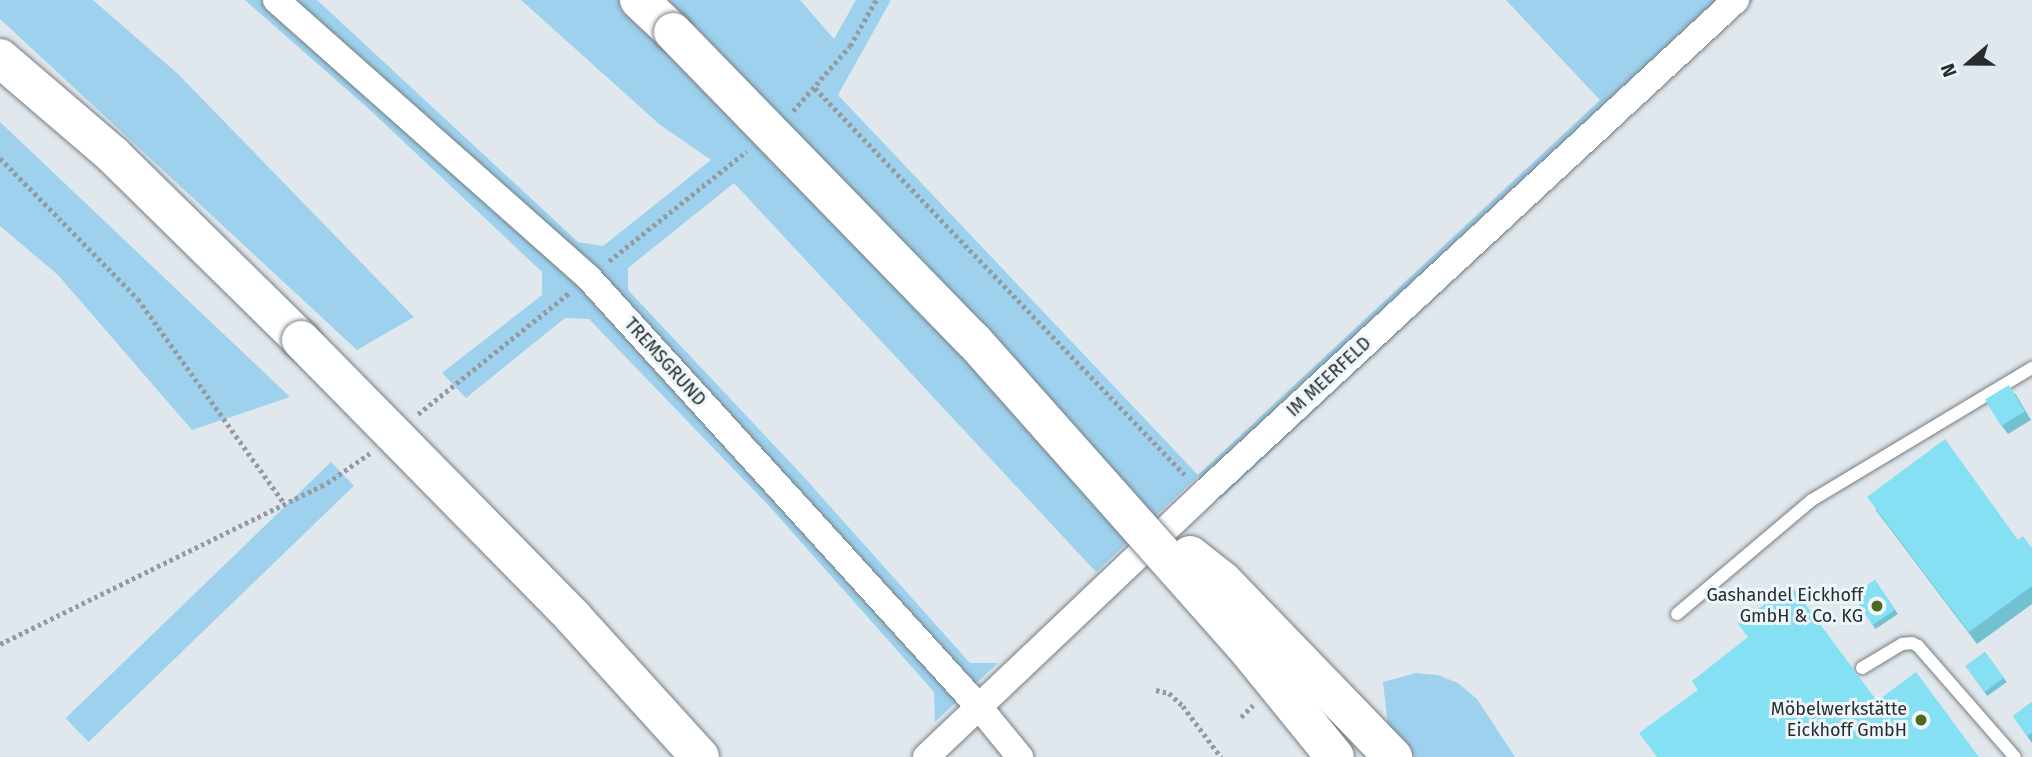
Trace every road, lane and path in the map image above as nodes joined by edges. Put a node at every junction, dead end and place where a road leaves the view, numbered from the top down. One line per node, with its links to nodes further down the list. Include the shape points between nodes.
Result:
1 (276, 0): 7 (street, TREMSGRUND)
2 (639, 0): 11 (highway, bridge, via 853,214)
3 (1736, 0): 12 (street, IM MEERFELD)
4 (0, 58): 19 (highway, bridge, via 113,155 301,340 573,617)
5 (816, 88): 12 (path)
6 (0, 158): 13 (path, via 138,299)
7 (588, 277): 9 (path); 18 (street, TREMSGRUND)
8 (2032, 368): 14 (lane, via 1812,500)
9 (416, 416)
10 (377, 447): 13 (path, via 327,483)
11 (1107, 487): 23 (highway, bridge); 24 (highway, bridge, via 1223,581)
12 (1203, 494): 18 (street, IM MEERFELD)
13 (285, 504): 15 (path)
14 (1677, 614)
15 (0, 644)
16 (1862, 668): 25 (lane, via 1902,644 1918,646)
17 (1156, 690): 22 (path, via 1169,693 1183,706)
18 (979, 707): 20 (street, IM MEERFELD); 21 (street, TREMSGRUND)
19 (700, 757)
20 (926, 757)
21 (1020, 757)
22 (1221, 757)
23 (1335, 757)
24 (1392, 757)
25 (2015, 757)

